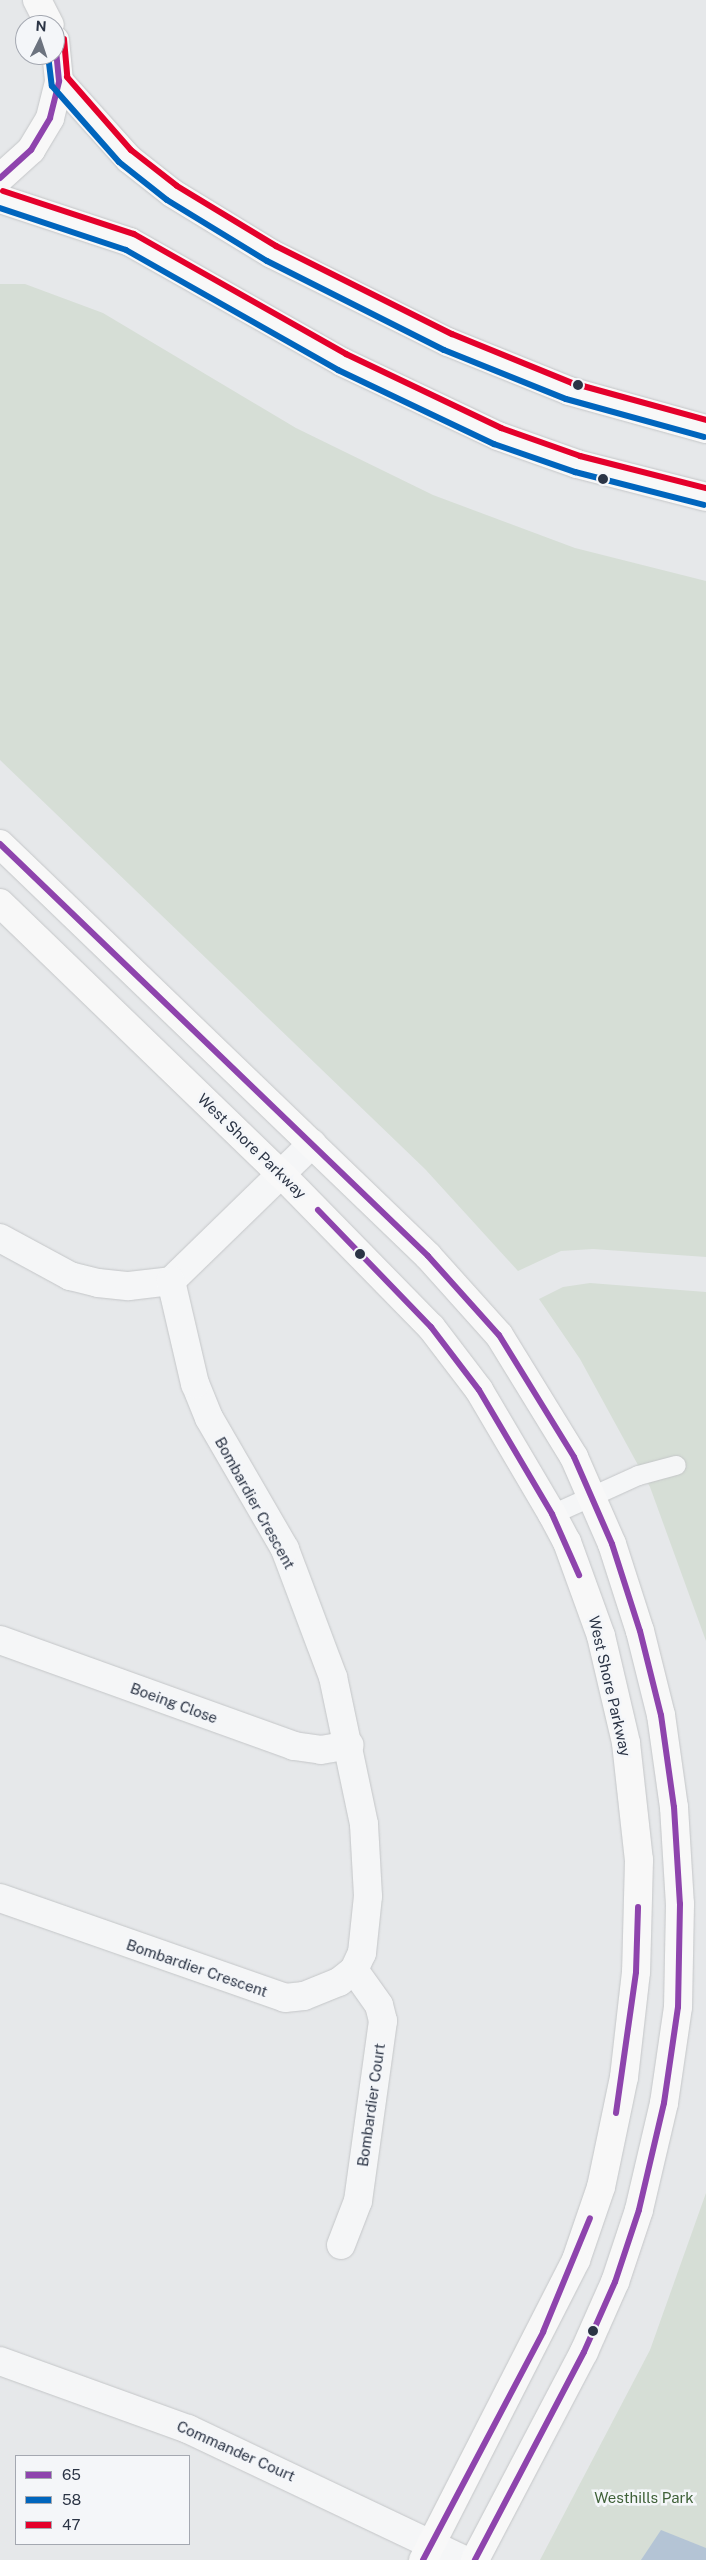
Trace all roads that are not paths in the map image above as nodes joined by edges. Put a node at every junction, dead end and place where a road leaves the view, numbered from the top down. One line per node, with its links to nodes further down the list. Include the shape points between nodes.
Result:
1 (37, 0): 2 (main road)
2 (45, 15)
3 (57, 65): 4 (main road)
4 (59, 81): 5 (main road, via 50,118 31,150); 7 (main road, via 129,159 172,193 272,254 448,342 541,380 661,420)
5 (0, 178)
6 (0, 199): 8 (main road, via 130,242 359,371 498,436 577,464)
7 (706, 429)
8 (706, 497)
9 (0, 844): 11 (main road)
10 (0, 903): 12 (main road, West Shore Parkway)
11 (312, 1144): 12 (street); 16 (main road, via 428,1256 499,1335 549,1413)
12 (282, 1175): 14 (street); 17 (main road, West Shore Parkway, via 431,1327 479,1390)
13 (0, 1238): 14 (street, via 70,1276 98,1283 129,1286)
14 (172, 1281): 19 (street, Bombardier Crescent, via 195,1384 208,1418 289,1558 333,1677)
15 (676, 1465): 16 (lane, via 638,1475)
16 (591, 1496): 17 (lane); 26 (main road, via 640,1631 661,1715 674,1807 680,1904 678,2007 664,2103 639,2210 615,2282 584,2352)
17 (552, 1514): 24 (main road, West Shore Parkway, via 567,1542 601,1636 626,1743 639,1860 636,1972 624,2077 601,2186 576,2260)
18 (0, 1640): 19 (street, Boeing Close, via 294,1746 321,1750)
19 (350, 1745): 21 (street, Bombardier Crescent, via 364,1824 368,1896 366,1933)
20 (0, 1898): 21 (street, Bombardier Crescent, via 284,1998 324,1990)
21 (354, 1970): 22 (street, Bombardier Court, via 379,2005 383,2021 358,2201)
22 (341, 2245)
23 (0, 2361): 24 (street, Commander Court, via 188,2429)
24 (427, 2552): 25 (street, Commander Court)
25 (464, 2560)
26 (475, 2560)

